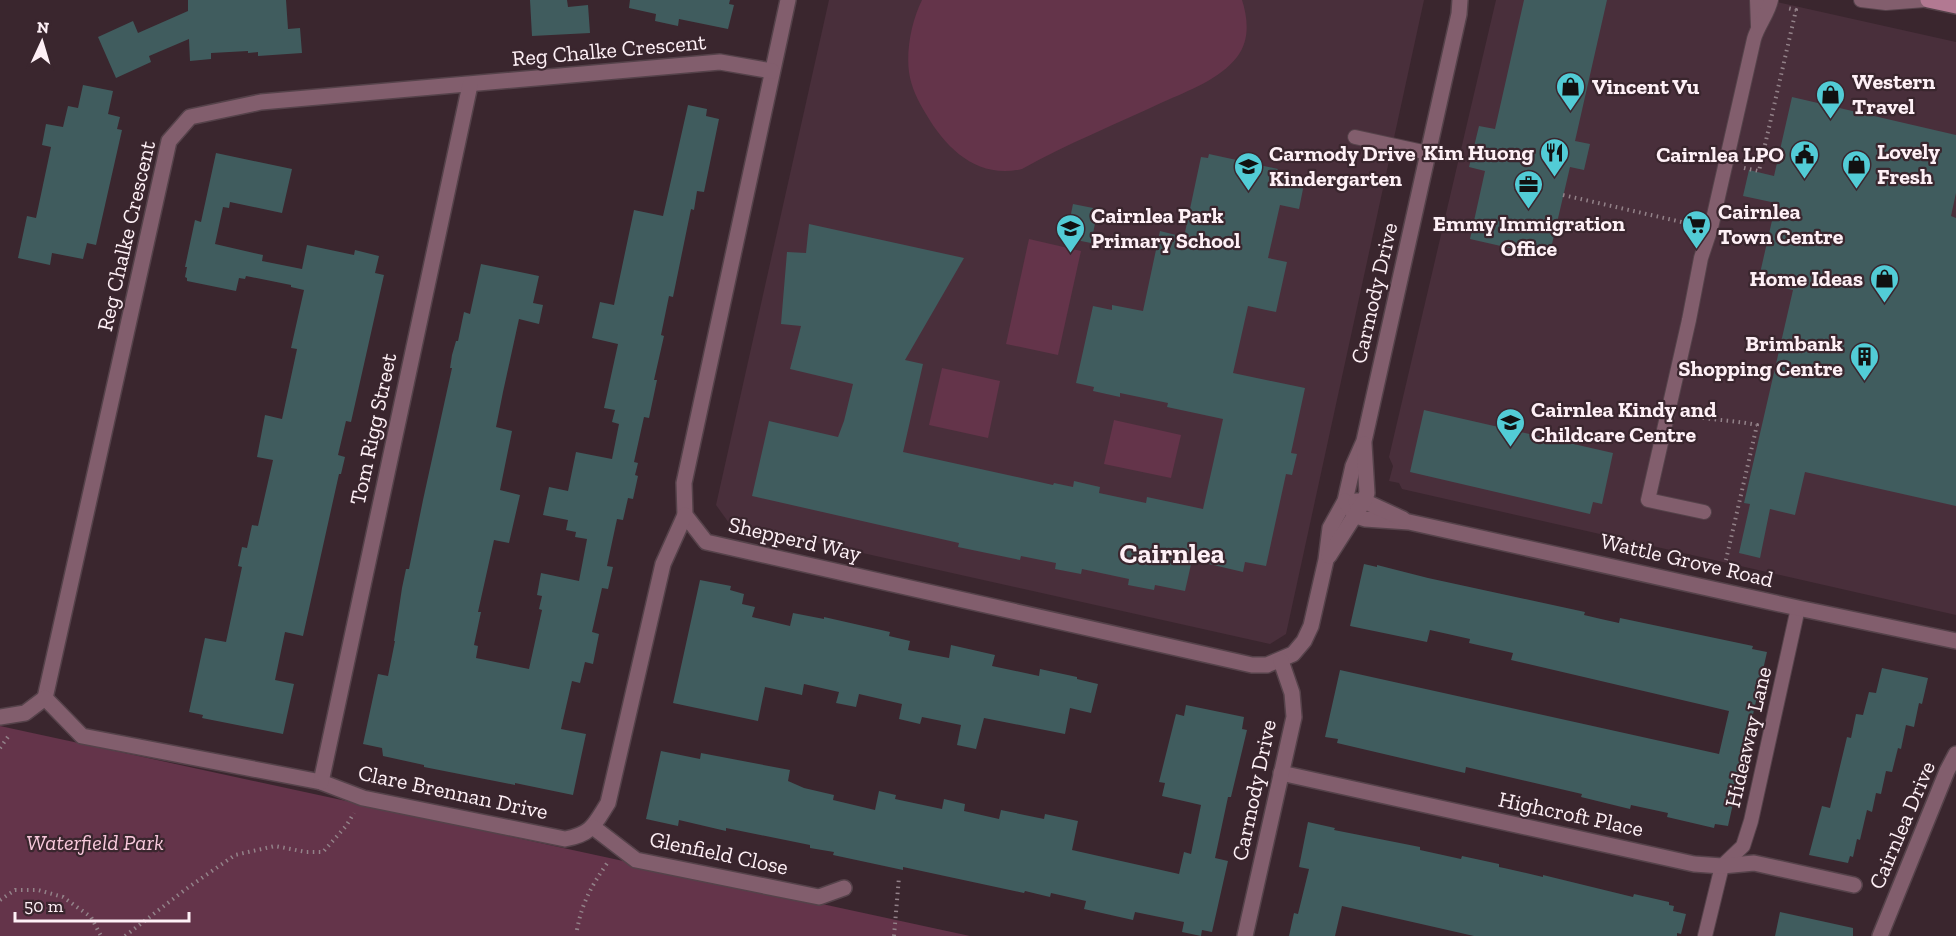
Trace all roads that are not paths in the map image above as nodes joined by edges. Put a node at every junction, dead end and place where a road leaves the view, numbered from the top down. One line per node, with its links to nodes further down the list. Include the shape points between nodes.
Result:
1 (788, 0): 7 (street)
2 (1861, 0): 3 (lane)
3 (1927, 0): 6 (main road)
4 (1766, 1): 14 (lane, via 1701,258 1648,500)
5 (1461, 5): 10 (street, Carmody Drive)
6 (1956, 6)
7 (772, 71): 8 (street, Reg Chalke Crescent, via 720,62); 15 (street, via 684,483)
8 (470, 85): 22 (street, Reg Chalke Crescent, via 261,102 190,117 169,141); 26 (street, Tom Rigg Street)
9 (1355, 136): 10 (lane)
10 (1428, 153): 11 (street, Carmody Drive)
11 (1364, 441): 12 (street, Carmody Drive); 13 (street, Carmody Drive)
12 (1345, 501): 13 (street, Wattle Grove Road); 16 (street); 18 (street, Carmody Drive, via 1330,528)
13 (1364, 501): 16 (street, Carmody Drive); 17 (street, Wattle Grove Road)
14 (1704, 512)
15 (685, 515): 21 (street, Shepperd Way, via 706,542 1252,665); 27 (street, via 663,564 608,803)
16 (1356, 516): 17 (street, Wattle Grove Road); 18 (street, Carmody Drive)
17 (1409, 522): 19 (street, Wattle Grove Road)
18 (1326, 560): 21 (street, Carmody Drive, via 1311,626 1293,654)
19 (1798, 608): 20 (street, Wattle Grove Road); 28 (lane, Hideaway Lane, via 1751,821 1743,846)
20 (1956, 641)
21 (1281, 661): 25 (street, Carmody Drive, via 1292,693 1294,717)
22 (45, 698): 23 (street, via 26,713); 26 (street, Clare Brennan Drive, via 82,736)
23 (0, 717)
24 (1956, 754): 31 (street, Cairnlea Drive)
25 (1281, 772): 28 (street, Highcroft Place, via 1694,864); 32 (street, Carmody Drive)
26 (321, 782): 27 (street, Clare Brennan Drive, via 363,798 565,839 581,836)
27 (593, 827): 30 (street, Glenfield Close, via 636,860 819,897)
28 (1722, 866): 29 (street, Highcroft Place, via 1754,863); 33 (lane)
29 (1854, 885)
30 (844, 888)
31 (1889, 913): 34 (street, Cairnlea Drive); 35 (street, Cairnlea Drive)
32 (1245, 936)
33 (1705, 936)
34 (1880, 936)
35 (1885, 936)

